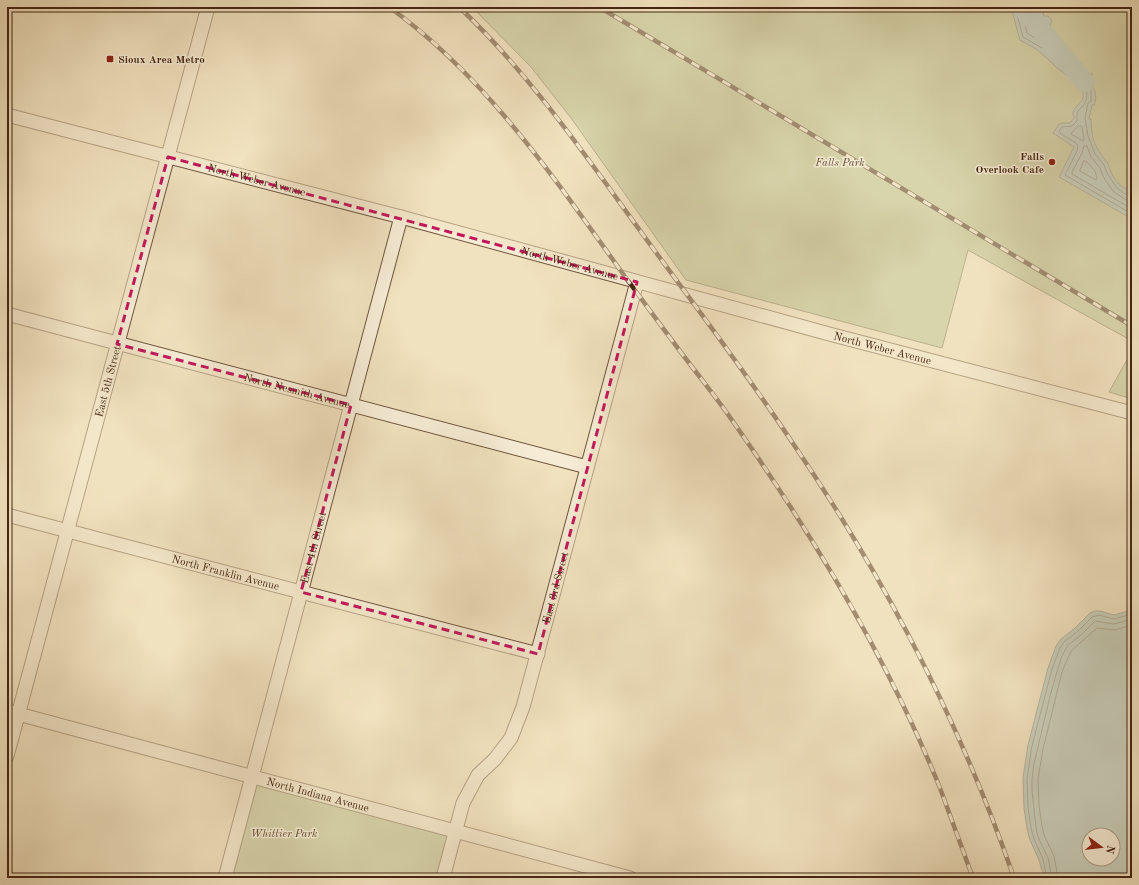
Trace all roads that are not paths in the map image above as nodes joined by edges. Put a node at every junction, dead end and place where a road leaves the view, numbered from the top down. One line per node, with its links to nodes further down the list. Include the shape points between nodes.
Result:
1 (208, 7): 3 (street, East 5th Street)
2 (7, 115): 3 (street, North Weber Avenue)
3 (168, 157): 4 (street, North Weber Avenue); 7 (street, East 5th Street)
4 (402, 217): 5 (street, North Weber Avenue); 8 (street, East 4th Street)
5 (637, 282): 9 (street, North Weber Avenue); 10 (street, East 3rd Street)
6 (7, 314): 7 (street, North Nesmith Avenue)
7 (118, 344): 8 (street, North Nesmith Avenue); 12 (street, East 5th Street)
8 (351, 405): 10 (street, North Nesmith Avenue); 13 (street, East 4th Street)
9 (1132, 413)
10 (587, 467): 14 (street, East 3rd Street)
11 (7, 515): 12 (street, North Franklin Avenue)
12 (67, 531): 13 (street, North Franklin Avenue); 15 (street, East 5th Street)
13 (301, 592): 14 (street, North Franklin Avenue); 17 (street, East 4th Street)
14 (538, 654): 18 (street, East 3rd Street, via 516,728 506,746 473,783 463,803)
15 (13, 713): 16 (street, East 5th Street); 17 (street, North Indiana Avenue)
16 (7, 756)
17 (252, 777): 18 (street, North Indiana Avenue); 19 (street, East 4th Street)
18 (455, 832): 20 (street, East 3rd Street); 21 (street, North Indiana Avenue)
19 (225, 878)
20 (443, 878)
21 (630, 878)

